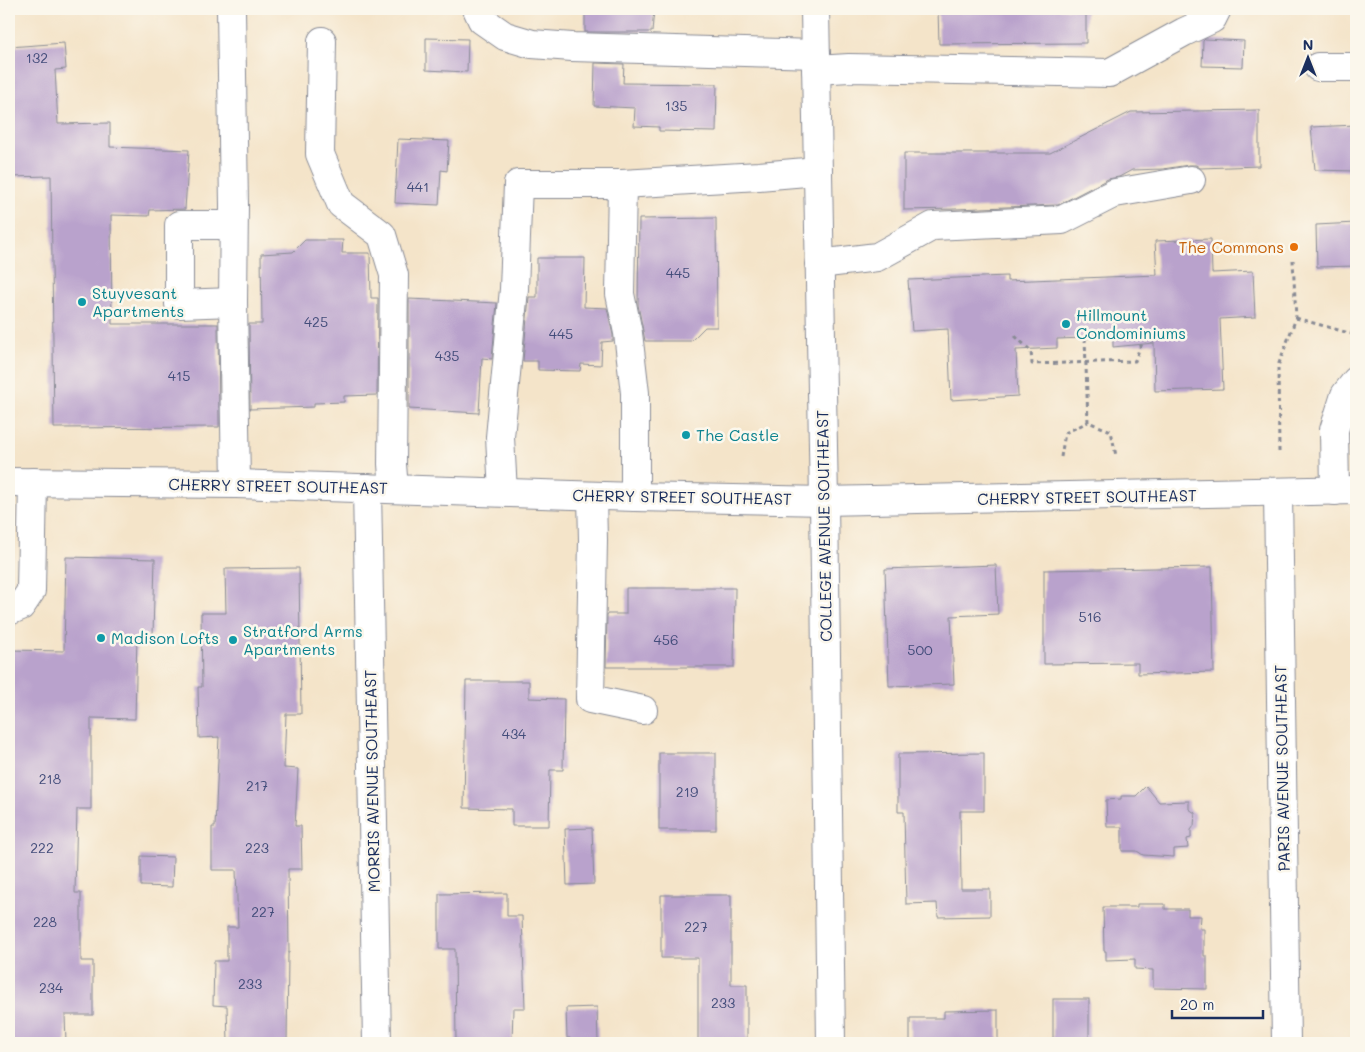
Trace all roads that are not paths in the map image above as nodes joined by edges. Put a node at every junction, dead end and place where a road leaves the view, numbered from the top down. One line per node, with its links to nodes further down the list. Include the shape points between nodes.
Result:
1 (231, 9): 12 (street)
2 (477, 9): 6 (street, via 482,20 505,36 532,44)
3 (815, 9): 6 (street, COLLEGE AVENUE SOUTHEAST)
4 (1217, 9): 6 (street, via 1212,18 1109,73 850,68)
5 (322, 41): 19 (street, via 320,154 341,204 382,235 394,275)
6 (816, 62): 9 (street, COLLEGE AVENUE SOUTHEAST)
7 (1356, 67): 8 (street)
8 (1318, 68)
9 (818, 171): 11 (street); 13 (street, COLLEGE AVENUE SOUTHEAST)
10 (1191, 180): 13 (street, via 1115,192 1062,220 933,226 877,257)
11 (622, 184): 21 (street, via 518,184 514,289 500,436); 24 (street, via 620,294 635,393)
12 (233, 225): 14 (street); 14 (street, via 179,225 179,304)
13 (820, 264): 25 (street, COLLEGE AVENUE SOUTHEAST)
14 (233, 302): 17 (street)
15 (1356, 380): 20 (street, via 1345,395 1334,430)
16 (21, 482): 17 (street, CHERRY STREET SOUTHEAST); 26 (street, via 31,591 21,606)
17 (236, 484): 18 (street, CHERRY STREET SOUTHEAST)
18 (367, 488): 19 (street, CHERRY STREET SOUTHEAST); 28 (street, MORRIS AVENUE SOUTHEAST)
19 (394, 489): 21 (street, CHERRY STREET SOUTHEAST)
20 (1346, 491): 22 (street, CHERRY STREET SOUTHEAST)
21 (503, 492): 23 (street, CHERRY STREET SOUTHEAST)
22 (1278, 493): 25 (street, CHERRY STREET SOUTHEAST); 30 (street, PARIS AVENUE SOUTHEAST)
23 (592, 496): 24 (street, CHERRY STREET SOUTHEAST); 27 (street, via 590,699)
24 (635, 497): 25 (street, CHERRY STREET SOUTHEAST)
25 (824, 501): 29 (street, COLLEGE AVENUE SOUTHEAST)
26 (9, 611)
27 (643, 710)
28 (377, 1043)
29 (830, 1043)
30 (1286, 1043)

